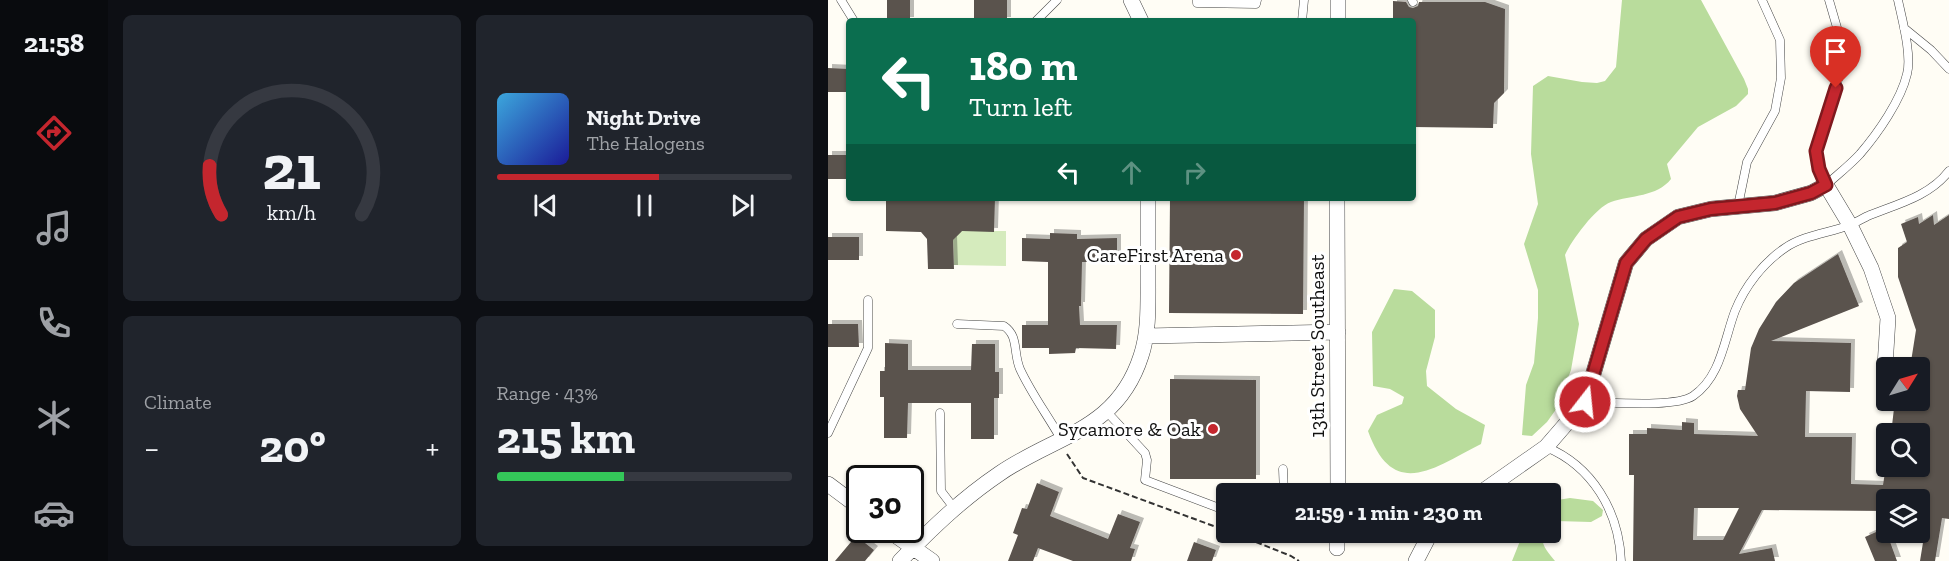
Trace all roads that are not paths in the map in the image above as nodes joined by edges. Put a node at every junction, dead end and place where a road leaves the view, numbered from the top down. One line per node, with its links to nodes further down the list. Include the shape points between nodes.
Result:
1 (841, 0): 11 (lane)
2 (1057, 0): 12 (lane)
3 (1131, 0): 13 (street)
4 (1197, 0): 5 (lane, via 1256,4)
5 (1257, 0)
6 (1304, 0): 14 (lane)
7 (1338, 0): 15 (street)
8 (1762, 0): 22 (lane, via 1780,40 1781,78 1775,111 1747,162)
9 (1829, 0): 19 (lane, via 1838,31 1841,70 1816,151)
10 (1898, 0): 16 (lane)
11 (852, 18)
12 (1039, 18)
13 (1140, 18)
14 (1302, 18)
15 (1338, 18)
16 (1904, 28): 17 (lane); 19 (lane, via 1908,72 1899,96 1860,155)
17 (1949, 69)
18 (1949, 171): 23 (lane, via 1943,180 1919,196)
19 (1826, 185): 22 (street, via 1775,203); 23 (street)
20 (1148, 201): 27 (street)
21 (1337, 201): 26 (street, 13th Street Southeast)
22 (1738, 206): 29 (street, via 1678,217 1646,239 1626,263)
23 (1850, 225): 28 (street, via 1872,268 1888,318); 29 (lane, via 1786,247 1755,275 1736,309 1709,381 1692,397 1670,402)
24 (867, 300): 32 (lane, via 868,348)
25 (957, 324): 33 (lane, via 1004,326 1010,330 1020,367)
26 (1338, 333): 27 (street); 37 (street, 13th Street Southeast)
27 (1146, 336): 30 (street, via 1131,382)
28 (1886, 357)
29 (1585, 402): 34 (street)
30 (1107, 412): 33 (street); 41 (lane, via 1145,453 1145,480)
31 (940, 413): 42 (lane, via 941,491)
32 (828, 434)
33 (1060, 440): 42 (street, via 1001,472)
34 (1546, 447): 38 (street); 49 (lane, via 1564,454 1590,478 1612,514)
35 (1283, 469): 36 (lane)
36 (1284, 483)
37 (1338, 483)
38 (1495, 483)
39 (828, 484): 40 (street)
40 (846, 498)
41 (1216, 507)
42 (954, 508): 45 (street)
43 (906, 543): 45 (street)
44 (1425, 543): 48 (street)
45 (913, 548): 46 (street); 47 (street)
46 (900, 561)
47 (932, 561)
48 (1416, 561)
49 (1621, 561)

